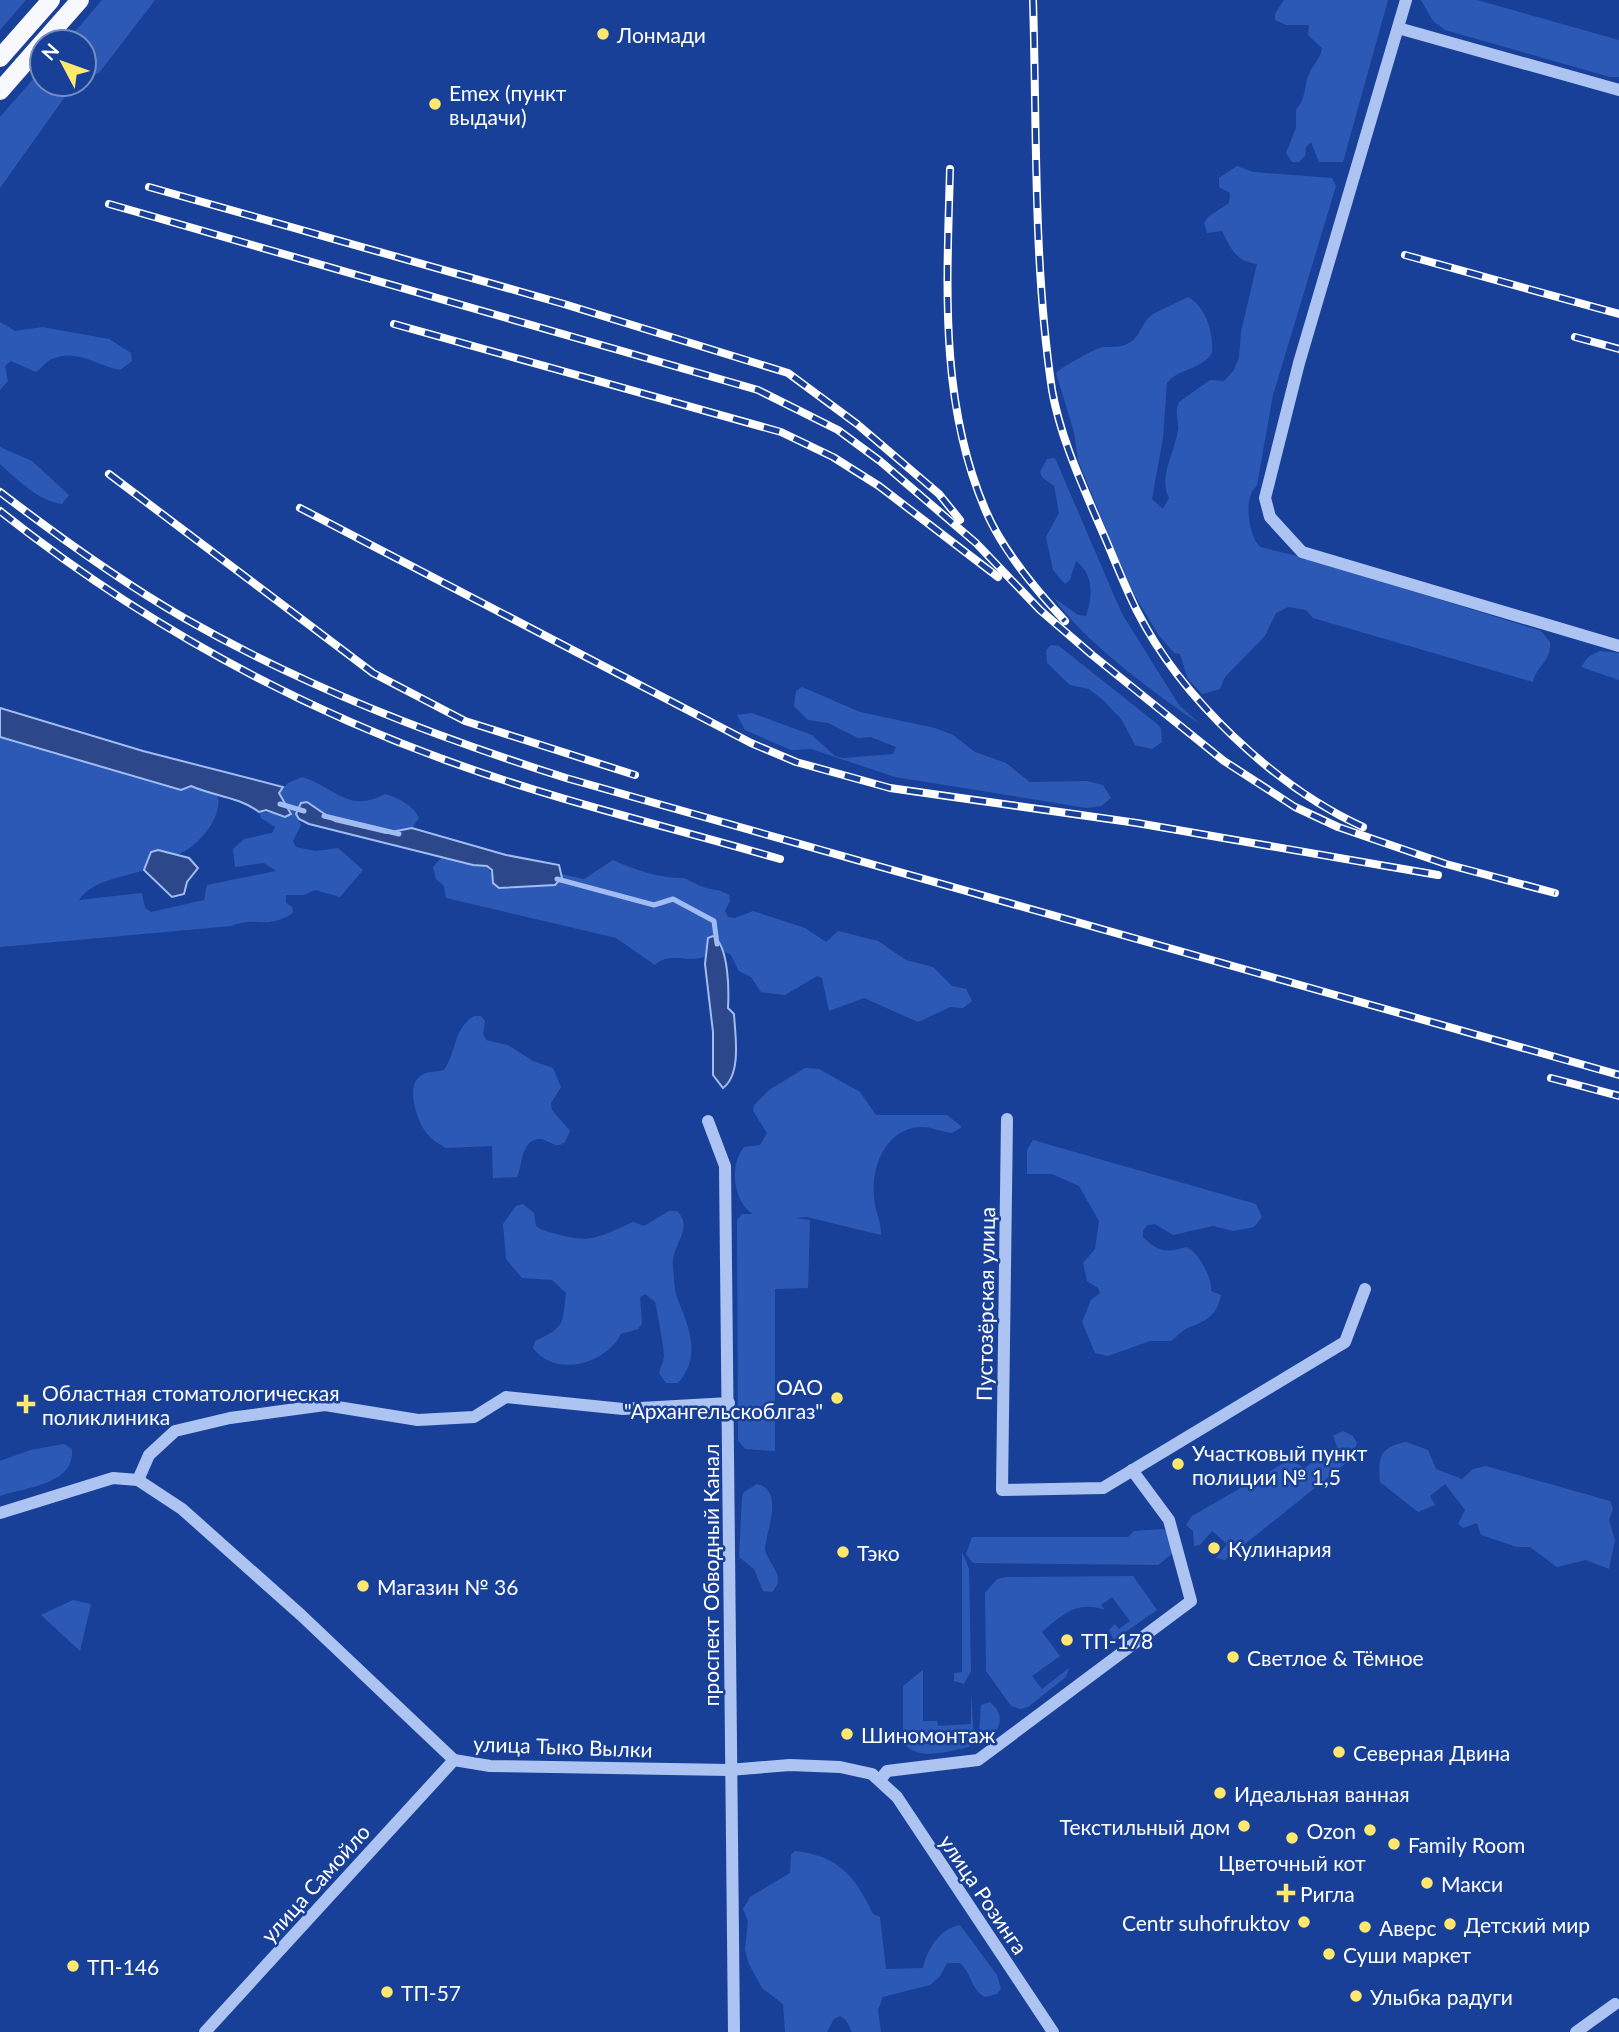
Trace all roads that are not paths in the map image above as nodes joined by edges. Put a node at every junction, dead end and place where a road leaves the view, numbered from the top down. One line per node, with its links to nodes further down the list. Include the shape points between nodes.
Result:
1 (51, 0): 6 (main road)
2 (80, 0): 4 (main road)
3 (1406, 0): 5 (street)
4 (56, 28)
5 (1398, 28): 8 (street); 10 (street, via 1299,362 1265,498 1270,517 1302,552)
6 (0, 58)
7 (28, 60): 9 (main road)
8 (1619, 90)
9 (0, 91)
10 (1619, 646)
11 (1007, 1119): 15 (street, Пустозёрская улица, via 1002,1490 1103,1488)
12 (708, 1121): 14 (street, проспект Обводный Канал, via 725,1166)
13 (1365, 1289): 15 (street, via 1345,1342)
14 (729, 1403): 16 (street, via 623,1409 506,1397 474,1417 418,1420 325,1405 230,1418 176,1431 149,1455); 19 (street, проспект Обводный Канал)
15 (1132, 1470): 20 (street, via 1169,1520 1191,1601 978,1760 887,1771)
16 (138, 1480): 17 (street, via 113,1478); 18 (street, улица Тыко Вылки, via 182,1509)
17 (0, 1513)
18 (454, 1760): 19 (street, улица Тыко Вылки, via 490,1766); 22 (street, улица Самойло)
19 (729, 1770): 20 (street, улица Тыко Вылки, via 840,1767 864,1770); 23 (street, проспект Обводный Канал)
20 (880, 1780): 24 (street, улица Розинга, via 905,1809)
21 (1615, 2004): 25 (street)
22 (205, 2032)
23 (734, 2032)
24 (1053, 2032)
25 (1576, 2032)

